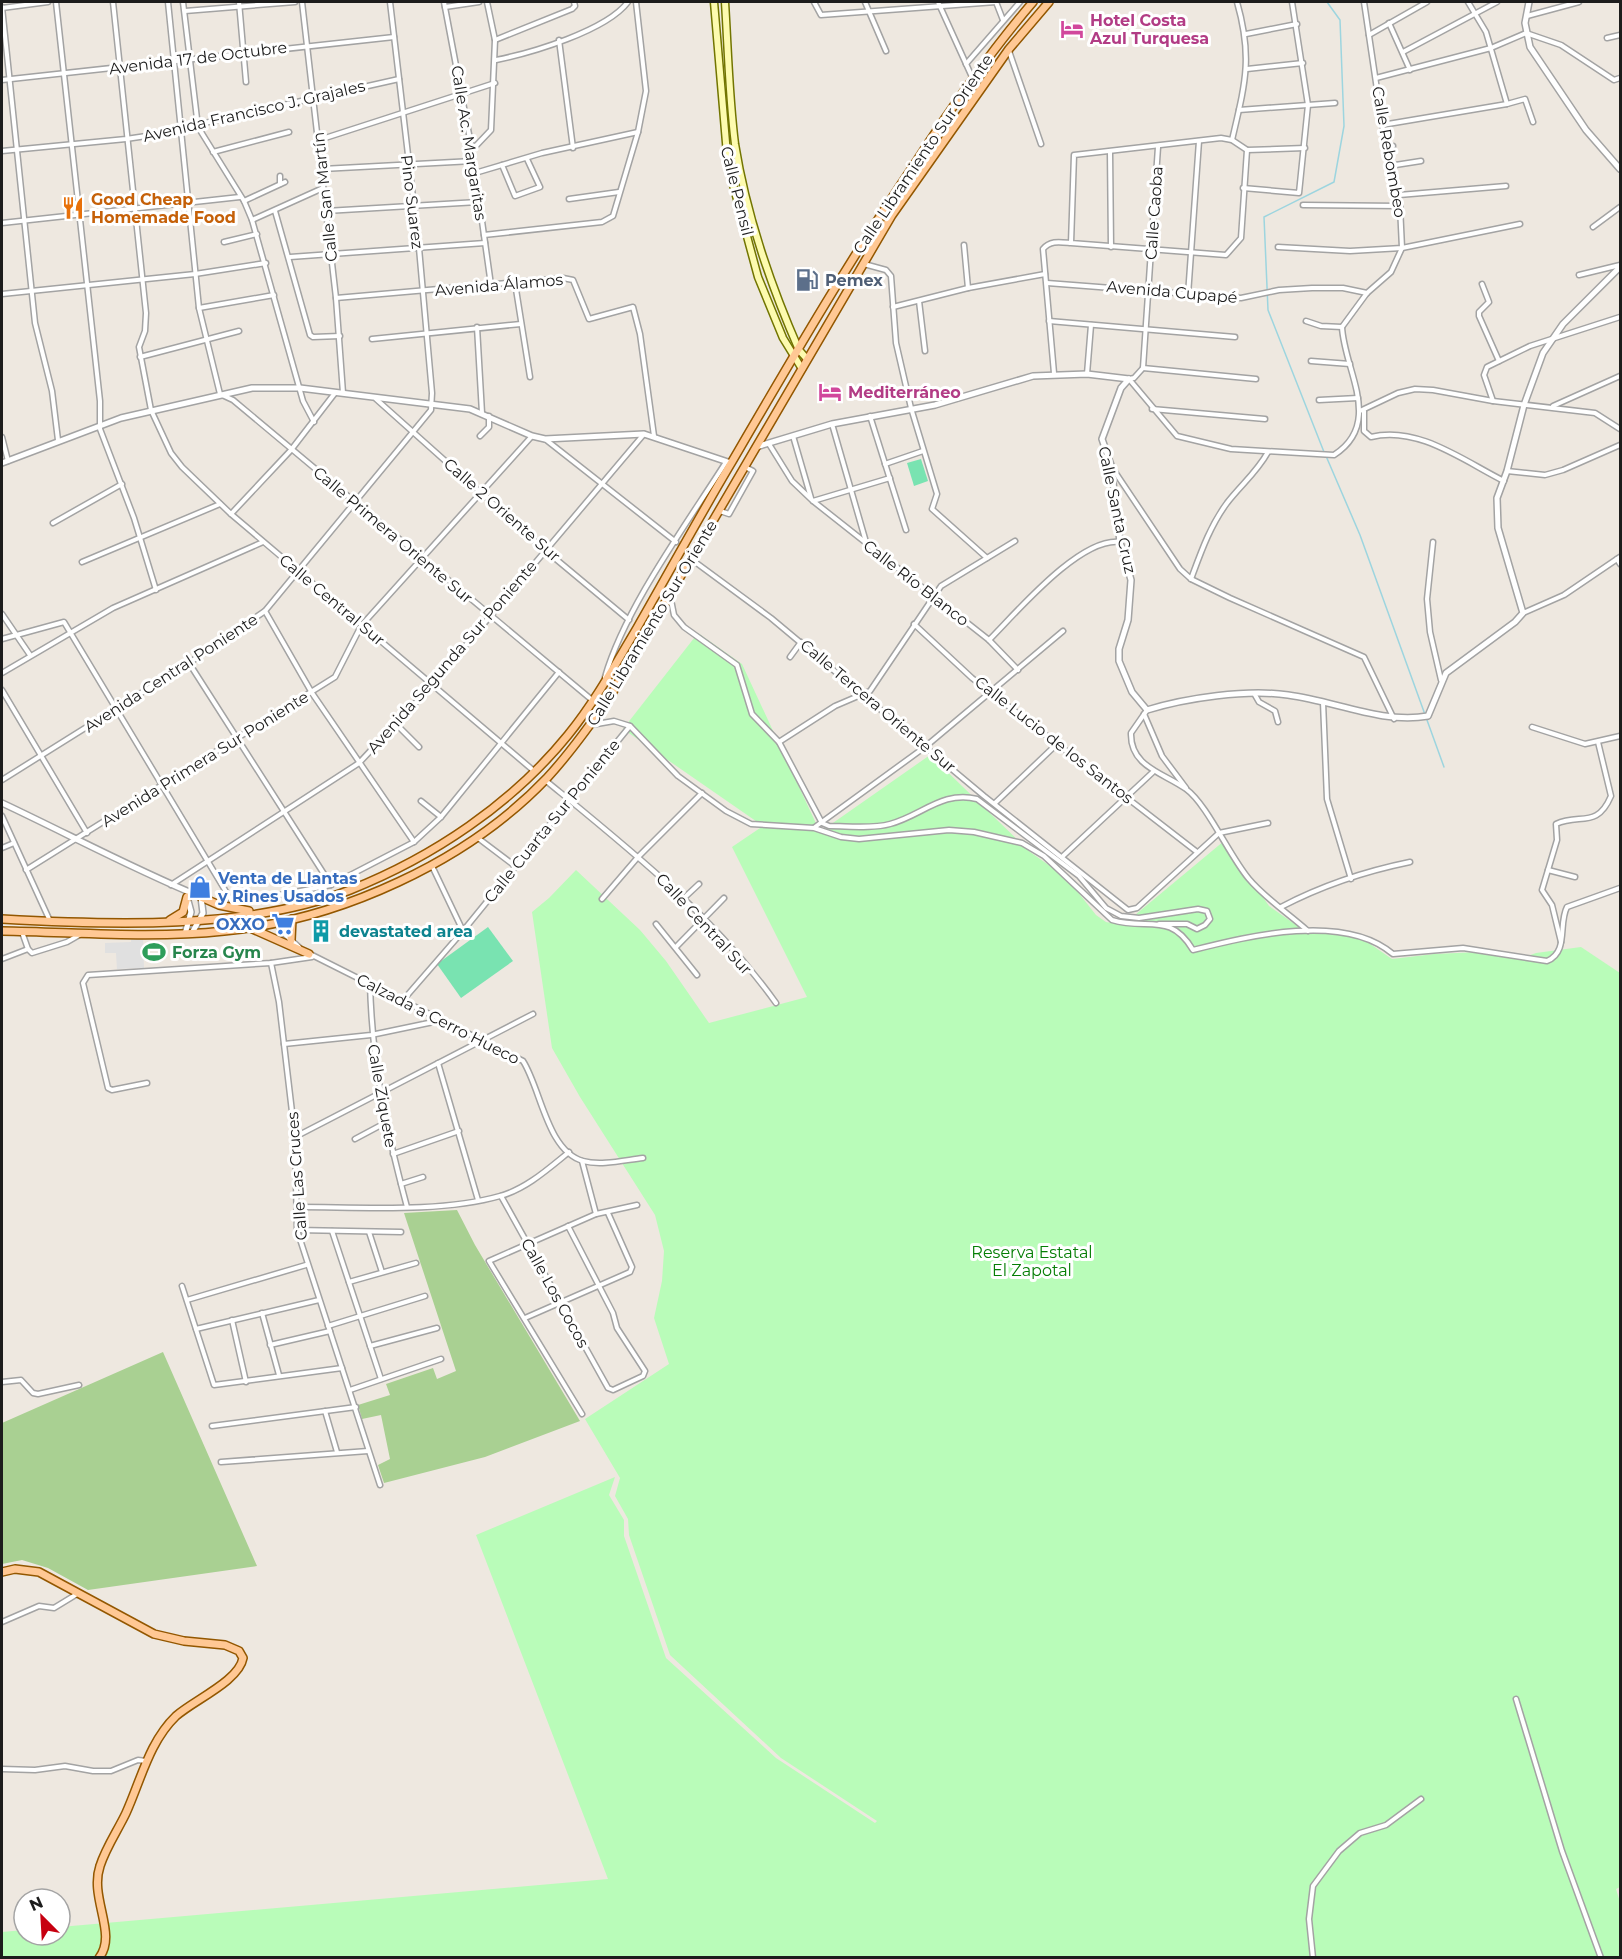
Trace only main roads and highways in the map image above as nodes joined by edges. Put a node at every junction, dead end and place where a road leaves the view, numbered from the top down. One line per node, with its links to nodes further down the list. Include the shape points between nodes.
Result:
1 (714, 2): 6 (main road, Calle Pensil, via 728,166 758,277)
2 (725, 2): 5 (main road, Calle Pensil, via 741,175 767,271)
3 (1033, 2): 5 (main road, Calle Libramiento Sur Oriente, via 972,78 881,212)
4 (1049, 2): 7 (main road, Calle Libramiento Sur Oriente, via 1009,49 930,158)
5 (799, 350): 6 (main road, Calle Libramiento Sur Oriente); 7 (main road, Calle Pensil)
6 (794, 359): 8 (main road, Calle Pensil); 11 (main road, Calle Libramiento Sur Oriente, via 728,463 601,689 570,733 535,772 468,827 421,857 348,891)
7 (807, 359): 8 (main road, Calle Libramiento Sur Oriente)
8 (802, 369): 13 (main road, Calle Libramiento Sur Oriente, via 591,725 545,780 477,837 432,865 346,904)
9 (185, 894): 14 (main road, via 183,912)
10 (201, 897): 11 (main road)
11 (260, 912): 14 (main road, Calle Libramiento Sur Oriente)
12 (2, 919): 14 (main road, Calle Libramiento Sur Oriente)
13 (292, 919): 15 (main road, Calle Libramiento Sur Oriente); 17 (main road)
14 (162, 923)
15 (248, 927): 16 (main road, Calle Libramiento Sur Oriente, via 188,933); 18 (main road)
16 (2, 931)
17 (291, 940)
18 (311, 955)
19 (2, 1572): 20 (main road, via 39,1572 154,1634 225,1645 239,1651 243,1658 238,1671 177,1716 146,1761 95,1885 106,1936)
20 (99, 1958)

